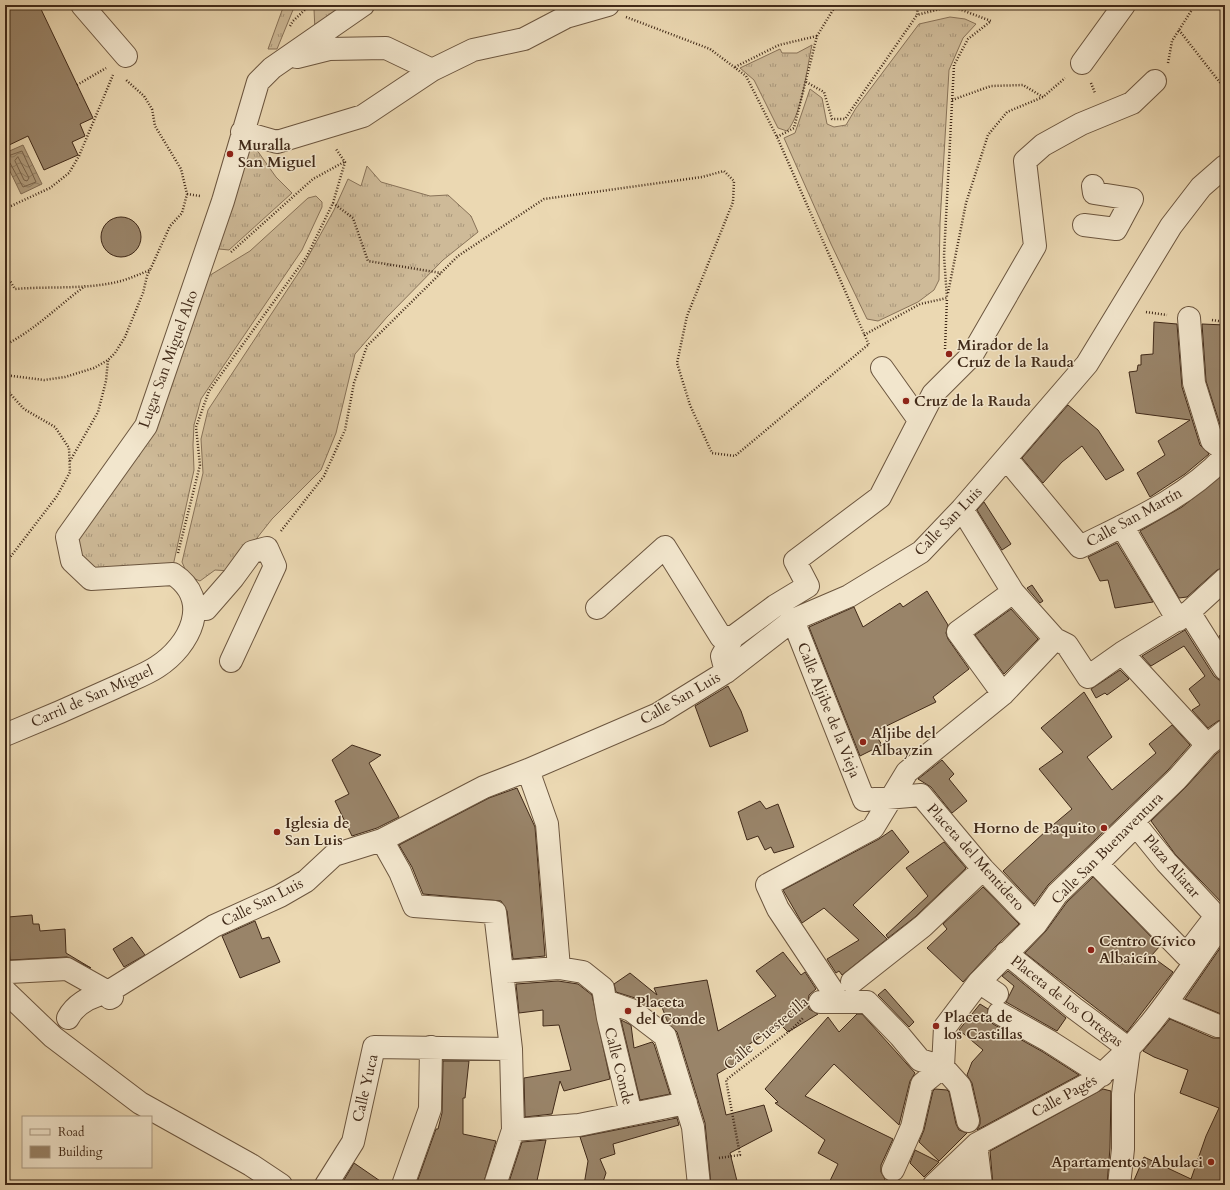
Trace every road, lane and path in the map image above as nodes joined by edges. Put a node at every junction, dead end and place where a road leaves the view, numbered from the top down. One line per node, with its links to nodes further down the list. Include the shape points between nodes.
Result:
1 (82, 5): 13 (street)
2 (363, 5): 11 (street, Lugar San Miguel Alto)
3 (836, 5): 10 (path)
4 (918, 5): 8 (path)
5 (1124, 5): 12 (street)
6 (1195, 5): 9 (path)
7 (606, 6): 14 (path, via 710,49); 15 (street, via 566,17 524,40 473,50)
8 (917, 15): 17 (path, via 845,119 832,119 824,92); 21 (path, via 951,6 992,21 968,38 954,65)
9 (1179, 30): 16 (path, via 1172,41 1168,65); 19 (path)
10 (817, 36): 14 (path, via 779,45); 17 (path)
11 (284, 61): 15 (street, Lugar San Miguel Alto, via 329,49 386,48); 23 (street, Lugar San Miguel Alto, via 272,68 258,82)
12 (1082, 62): 20 (path); 22 (path)
13 (118, 67): 18 (path); 28 (path, via 69,173 50,188); 31 (path, via 152,109 156,126 181,170 187,194 182,213 170,226)
14 (735, 67): 24 (path, via 746,76)
15 (432, 70): 23 (street, via 363,116 278,142)
16 (1155, 81): 22 (street, via 1132,103)
17 (806, 82): 24 (path, via 794,128)
18 (77, 85)
19 (1225, 89)
20 (1043, 97): 21 (path, via 1023,85 992,86); 35 (path, via 1007,112 988,135 966,203)
21 (952, 100): 35 (path, via 944,256)
22 (1104, 113): 46 (street, via 1043,146 1025,161 1035,246 972,355 933,394)
23 (242, 132): 30 (street, Lugar San Miguel Alto)
24 (777, 137): 37 (path)
25 (1225, 166): 49 (street, Calle San Luis, via 1201,187 1171,226 1087,364)
26 (1093, 186): 29 (street, via 1094,193 1132,199 1116,229)
27 (333, 204): 30 (path, via 344,162 313,180 222,260); 32 (path, via 353,218 368,261); 55 (path, via 307,256 208,391 196,427 200,465)
28 (11, 206)
29 (1084, 225)
30 (204, 257): 55 (street, Lugar San Miguel Alto, via 146,426 67,536 72,562 91,579)
31 (150, 270): 34 (path, via 120,281); 42 (path, via 126,337)
32 (441, 273): 38 (path, via 458,256 544,199 702,177 724,171 734,181 733,202 687,316 677,364 690,405 712,453 735,456); 53 (path, via 367,346 354,383 344,430 324,476)
33 (5, 282): 34 (path, via 10,281 15,289)
34 (86, 286): 39 (path, via 26,334)
35 (948, 298): 37 (path, via 920,304); 41 (path)
36 (1189, 318): 47 (street, via 1194,383 1212,441)
37 (864, 335): 38 (path)
38 (869, 344): 40 (path)
39 (5, 345)
40 (872, 349)
41 (943, 356)
42 (108, 360): 44 (path, via 94,368 58,378 44,380); 50 (path, via 106,381 98,412)
43 (882, 368): 46 (street)
44 (5, 376)
45 (5, 388): 50 (path, via 24,409 55,427 69,448)
46 (919, 420): 62 (street, via 880,497 795,561 808,586 775,606)
47 (1225, 451)
48 (1225, 456): 52 (street, Calle San Martín, via 1168,501)
49 (1006, 458): 51 (street, Calle San Luis); 52 (street, Calle San Martín, via 1080,547)
50 (70, 461): 54 (path, via 70,472 57,496)
51 (962, 509): 57 (street); 61 (street, Calle San Luis, via 921,552 849,596)
52 (1122, 526): 60 (street)
53 (267, 548): 59 (street, via 252,552 206,610); 65 (street, via 275,566)
54 (5, 564)
55 (173, 574): 59 (street, via 184,581 191,593)
56 (1225, 579): 60 (street)
57 (1013, 592): 63 (street); 68 (street, via 958,632)
58 (598, 608): 62 (street, via 665,547 721,637)
59 (195, 609): 70 (street, Carril de San Miguel, via 192,627 178,648 158,667)
60 (1183, 616): 64 (street); 66 (street)
61 (793, 620): 67 (street, Calle San Luis); 74 (street, Calle Aljibe de la Vieja)
62 (733, 637): 67 (street, via 722,656)
63 (1055, 639): 64 (street, via 1067,645 1088,677); 68 (street)
64 (1122, 652): 71 (street)
65 (231, 661)
66 (1225, 669)
67 (726, 672): 72 (street, Calle San Luis, via 658,714)
68 (1003, 694): 73 (street, via 907,772)
69 (1225, 731): 71 (street, Calle San Buenaventura)
70 (5, 735)
71 (1207, 746): 75 (street, Calle San Buenaventura)
72 (528, 770): 76 (street, Calle San Luis, via 484,787); 83 (street, via 547,824)
73 (891, 798): 74 (street, Placeta del Mentidero); 78 (street, Placeta del Mentidero, via 921,795); 89 (street, via 873,828 767,886)
74 (864, 800)
75 (1138, 817): 77 (street, Calle San Buenaventura); 79 (street, Plaza Aliatar)
76 (382, 840): 84 (street, via 400,872 414,906 495,912); 88 (street, Calle San Luis, via 334,855 306,881 280,896 214,926)
77 (1091, 863): 80 (street, Calle San Buenaventura, via 1057,894); 81 (street)
78 (983, 869): 80 (street, Placeta del Mentidero); 86 (street, via 922,926)
79 (1225, 918): 81 (street, Plaza Aliatar)
80 (1036, 924): 82 (street, Calle San Buenaventura)
81 (1188, 961): 81 (street, Plaza Aliatar, via 1216,916 1136,825 1097,864); 97 (street, Calle Pagés)
82 (992, 967): 97 (street, Placeta de los Ortegas, via 1074,1008); 98 (street, via 945,1027); 99 (street, via 998,1004)
83 (559, 968): 84 (street); 92 (street, via 583,972 602,988)
84 (502, 972): 96 (street)
85 (5, 976): 88 (street, via 10,972 67,969)
86 (852, 982)
87 (5, 991): 94 (street)
88 (108, 992): 94 (street, Calle San Luis, via 96,995 73,1008 68,1018); 94 (street, via 112,997)
89 (827, 997): 98 (street, via 867,1002 920,1060); 104 (path, Calle Cuestecilla, via 792,1029 726,1080 740,1155)
90 (5, 1000): 94 (street, via 17,1016 48,1041)
91 (1176, 1008): 93 (street, via 1218,1026)
92 (606, 1010): 100 (street, via 631,1010 665,1036); 101 (street, Calle Conde)
93 (1225, 1026)
94 (50, 1034): 106 (street, via 140,1103 251,1165)
95 (431, 1047): 96 (street, Calle Yuca); 107 (street, Calle Yuca, via 374,1047 353,1142); 108 (street, via 430,1109)
96 (511, 1049): 103 (street)
97 (1129, 1049): 99 (street, Calle Pagés); 114 (street, via 1123,1094 1123,1149)
98 (943, 1067): 102 (street, via 960,1086); 105 (street, via 922,1084 912,1127)
99 (1102, 1075): 111 (street, Calle Pagés, via 977,1144)
100 (686, 1103): 101 (street); 104 (street, via 693,1128)
101 (631, 1114): 103 (street, via 579,1125)
102 (968, 1121)
103 (513, 1130): 109 (street)
104 (695, 1162): 110 (street)
105 (892, 1170)
106 (281, 1185)
107 (326, 1185)
108 (403, 1185)
109 (495, 1185)
110 (699, 1185)
111 (934, 1185)
112 (961, 1185): 113 (street, via 972,1175 969,1163 978,1152)
113 (981, 1185)
114 (1119, 1185)

